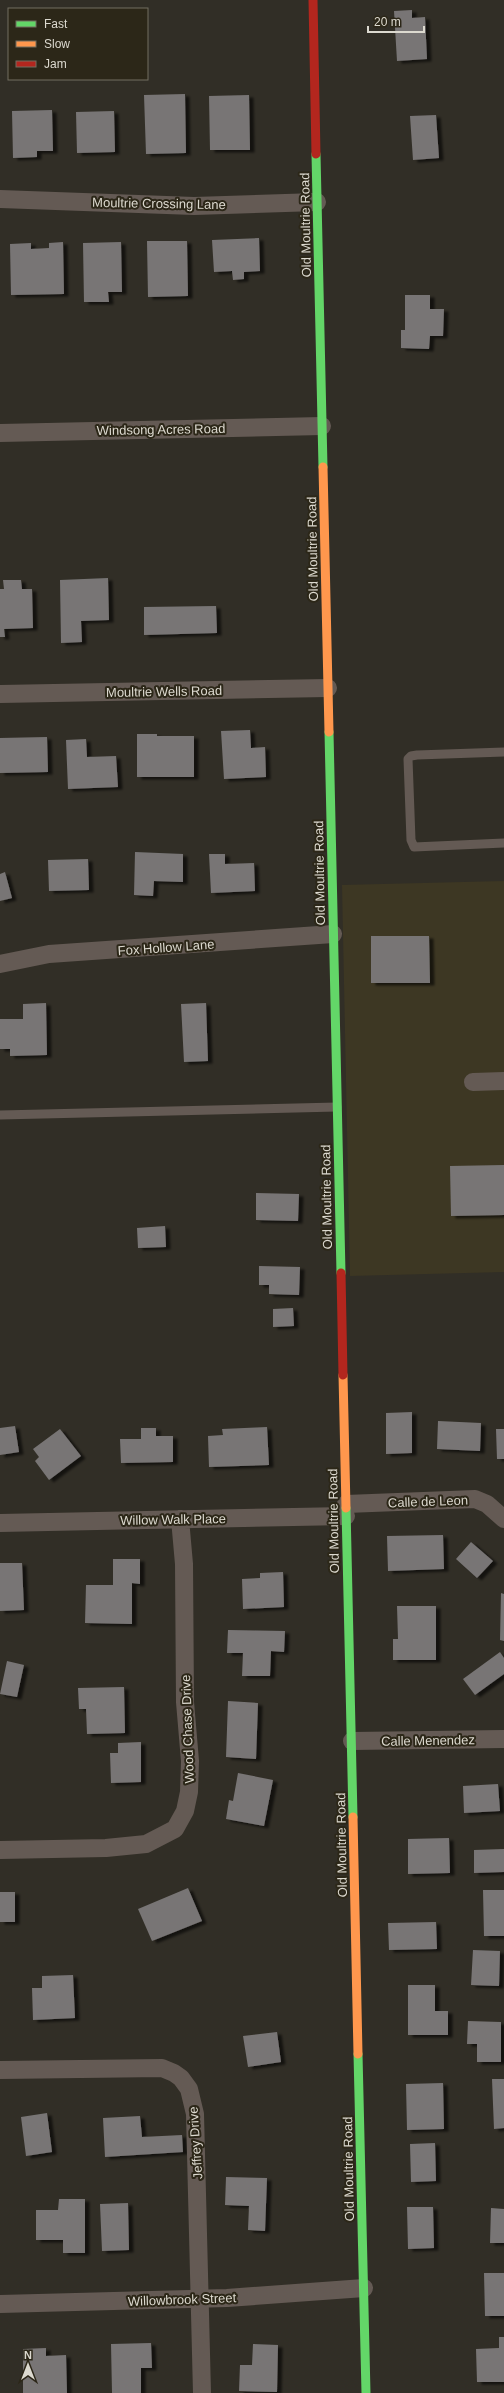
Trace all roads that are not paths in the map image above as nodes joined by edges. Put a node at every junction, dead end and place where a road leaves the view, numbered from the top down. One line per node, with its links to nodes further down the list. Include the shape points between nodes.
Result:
1 (313, 0): 3 (main road, Old Moultrie Road)
2 (0, 199): 3 (street, Moultrie Crossing Lane, via 194,206)
3 (317, 202): 4 (main road, Old Moultrie Road)
4 (322, 426): 5 (street, Windsong Acres Road); 6 (main road, Old Moultrie Road)
5 (0, 432)
6 (328, 688): 7 (street, Moultrie Wells Road); 10 (main road, Old Moultrie Road)
7 (0, 694)
8 (504, 752): 9 (lane, via 423,754 408,759 411,840 414,847)
9 (504, 843)
10 (333, 934): 11 (street, Fox Hollow Lane, via 49,954); 14 (main road, Old Moultrie Road)
11 (0, 964)
12 (504, 1081): 13 (street)
13 (473, 1082)
14 (337, 1108): 15 (lane); 16 (main road, Old Moultrie Road)
15 (0, 1115)
16 (346, 1510): 17 (street, Willow Walk Place); 18 (street, Calle de Leon, via 475,1499 487,1504); 21 (main road, Old Moultrie Road)
17 (180, 1519): 19 (street, Willow Walk Place); 22 (street, Wood Chase Drive, via 184,1564 186,1702 190,1761 189,1792 185,1811 175,1829 146,1844 106,1848)
18 (504, 1519)
19 (0, 1523)
20 (504, 1739): 21 (street, Calle Menendez)
21 (352, 1741): 24 (main road, Old Moultrie Road)
22 (0, 1850)
23 (0, 2070): 25 (street, Jeffrey Drive, via 149,2067 162,2068 181,2078 189,2089 196,2114)
24 (364, 2288): 25 (street, Willowbrook Street); 28 (main road, Old Moultrie Road)
25 (200, 2299): 26 (street, Willowbrook Street); 27 (street, Jeffrey Drive)
26 (0, 2304)
27 (202, 2393)
28 (366, 2393)

